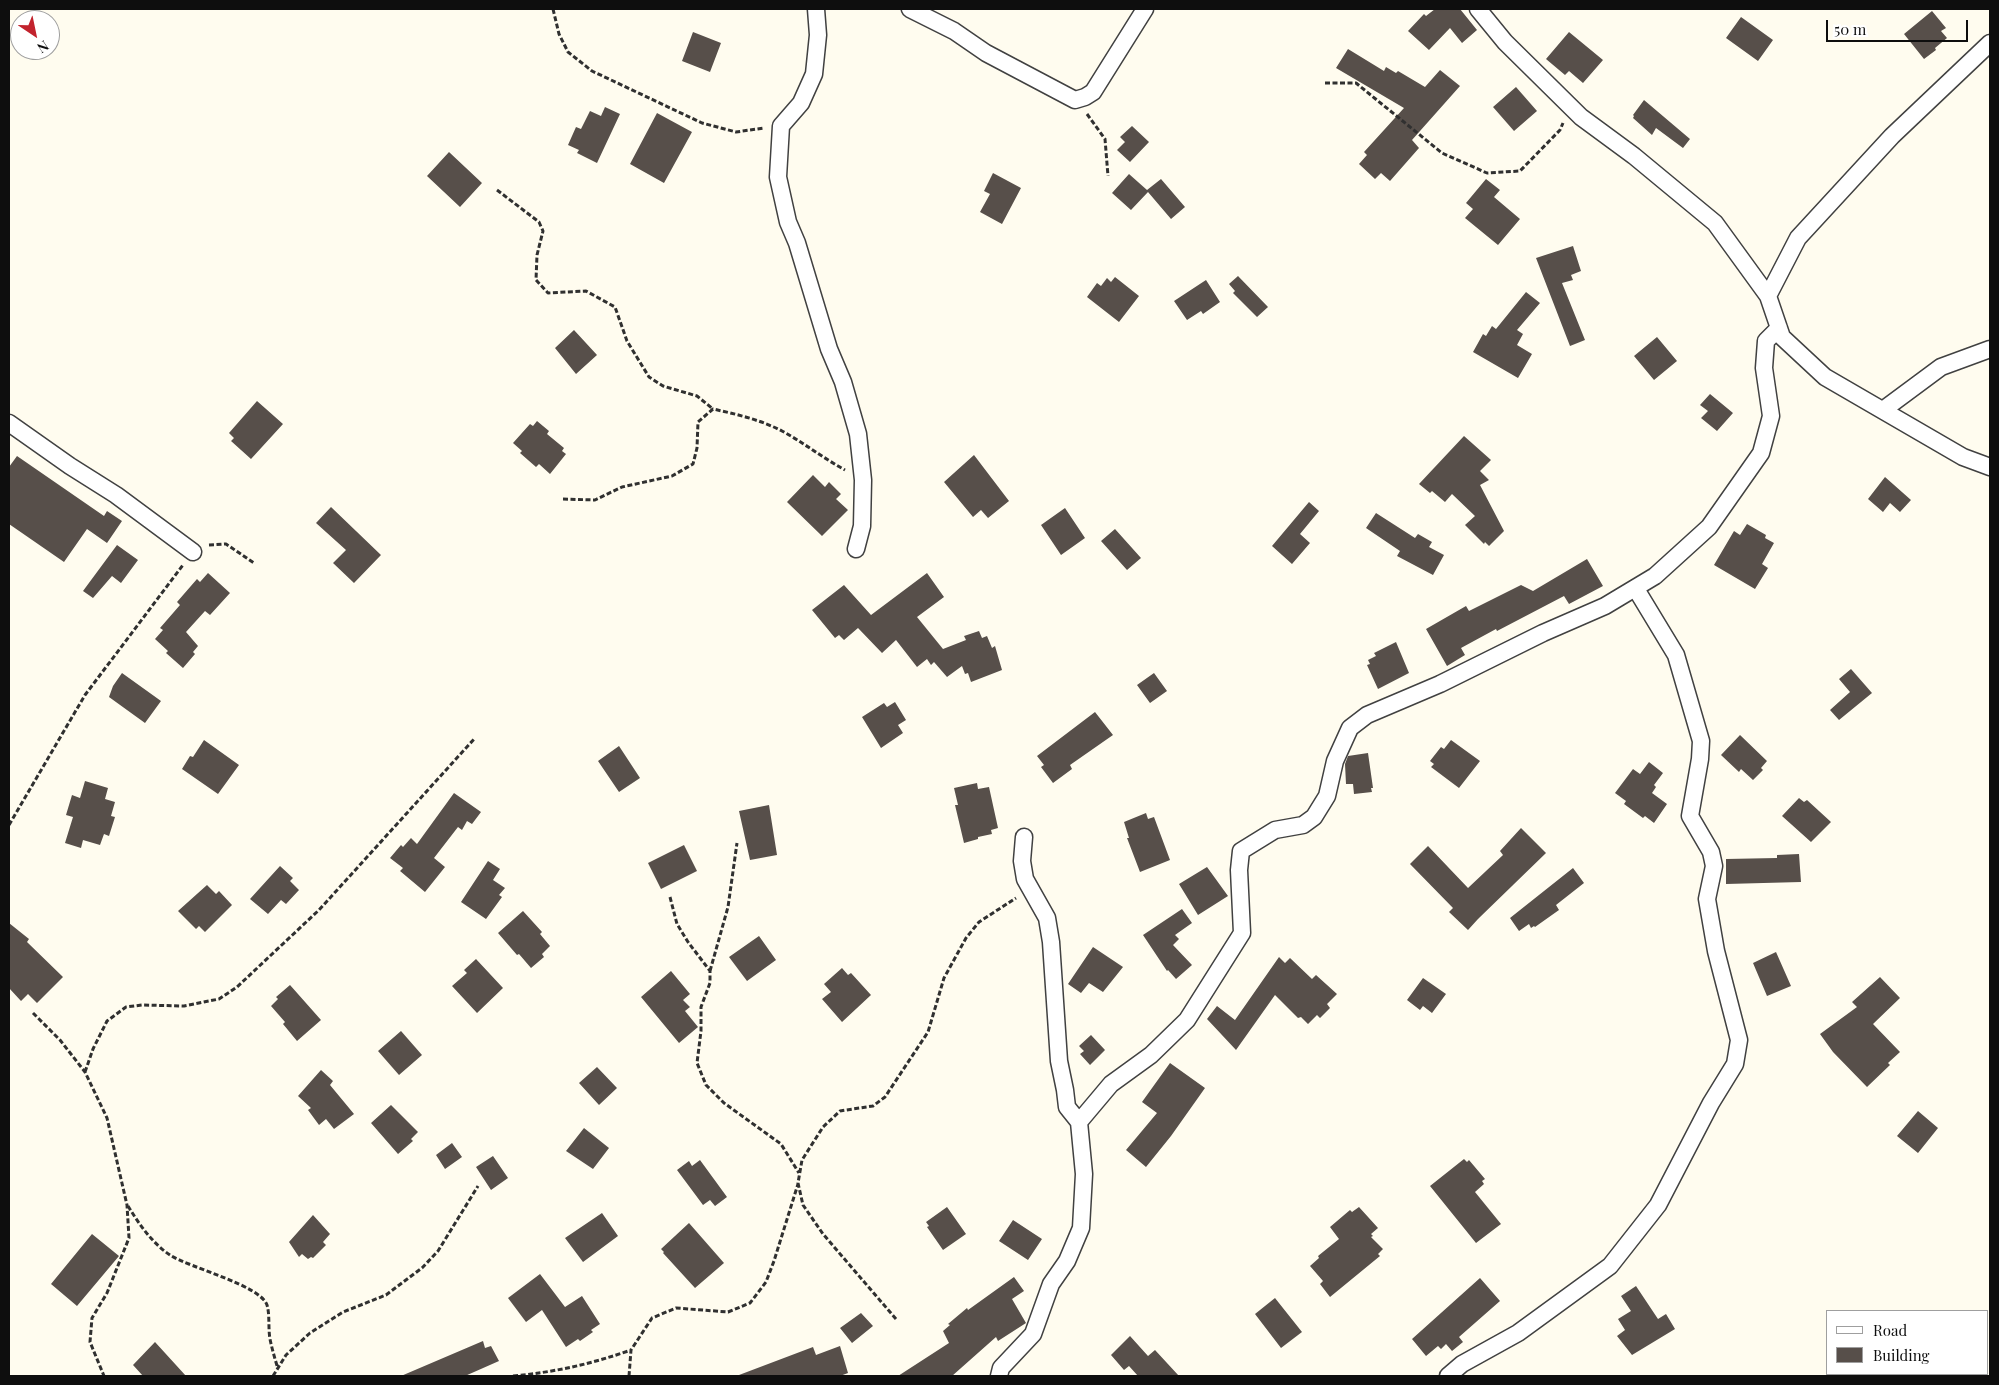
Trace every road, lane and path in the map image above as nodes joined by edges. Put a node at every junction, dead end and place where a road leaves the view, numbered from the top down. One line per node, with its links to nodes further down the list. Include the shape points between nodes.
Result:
1 (553, 9): 10 (path, via 559,34 568,52 592,71 702,123 736,132)
2 (816, 9): 10 (street, via 818,35 814,74 801,102)
3 (910, 9): 8 (street)
4 (1145, 9): 8 (street, via 1093,92 1086,98)
5 (1478, 9): 13 (street, via 1505,42 1580,117 1634,156 1715,223)
6 (1990, 43): 13 (street, via 1892,136 1798,238)
7 (1325, 83): 9 (path, via 1356,83 1442,154 1486,174 1520,172 1560,130)
8 (1075, 100): 11 (path, via 1104,139)
9 (1566, 117)
10 (781, 126): 22 (street, via 778,178 788,222 849,402 858,434)
11 (1108, 176)
12 (497, 190): 16 (path, via 539,222 543,231 537,255 536,280 548,293 586,291 616,307 627,341 649,377 663,386 697,396)
13 (1768, 296): 14 (street)
14 (1779, 328): 17 (street, via 1782,337 1825,377); 27 (street, via 1766,340 1764,368 1771,416 1761,453 1709,527)
15 (1990, 349): 17 (street, via 1941,367)
16 (713, 408): 22 (path, via 782,431); 23 (path, via 698,422 692,464 672,476 622,487 595,500)
17 (1883, 410): 20 (street)
18 (9, 423): 25 (street)
19 (1990, 453): 20 (street)
20 (1963, 457): 21 (street)
21 (1990, 467)
22 (863, 480): 24 (street, via 862,526)
23 (563, 499)
24 (856, 549)
25 (193, 552): 26 (path, via 211,544 226,544); 29 (path, via 85,695)
26 (254, 563)
27 (1636, 589): 37 (street, via 1440,684 1368,715 1350,728 1335,761 1326,796 1314,817 1303,825 1275,830 1241,851 1242,933 1187,1020 1151,1055 1111,1084); 50 (street, via 1676,655 1701,741 1690,816 1711,852 1714,866 1707,899 1716,950 1739,1040 1735,1064 1658,1205 1610,1266 1518,1333 1462,1364)
28 (475, 738): 36 (path, via 319,910 237,987 219,999 184,1006 126,1007 107,1021)
29 (9, 825)
30 (1024, 838): 32 (street, via 1022,861 1025,880)
31 (737, 843): 34 (path, via 728,907)
32 (1033, 894): 37 (street, via 1047,918 1059,1061 1067,1107); 38 (path, via 1021,894 979,922 966,938 944,978 928,1032 885,1097 873,1106 840,1111 823,1127 802,1160)
33 (670, 898): 34 (path, via 677,924)
34 (710, 971): 38 (path, via 710,983 701,1007 697,1063 706,1085 724,1103 781,1144)
35 (34, 1013): 36 (path)
36 (85, 1072): 41 (path, via 107,1118)
37 (1079, 1122): 49 (street, via 1084,1174 1081,1228 1067,1261 1051,1284 1033,1334 1001,1368)
38 (799, 1173): 39 (path)
39 (798, 1184): 42 (path, via 803,1205 823,1234); 43 (path, via 766,1282 750,1304 728,1312 676,1308 652,1318)
40 (478, 1186): 44 (path, via 438,1251 422,1268 386,1295 343,1312 310,1333 286,1355)
41 (127, 1205): 44 (path, via 147,1234 169,1254 258,1294 267,1304 270,1339); 45 (path, via 129,1238 107,1293 92,1318 90,1342)
42 (896, 1319)
43 (631, 1350): 47 (path, via 594,1363 542,1374); 48 (path)
44 (278, 1370): 46 (path)
45 (104, 1376)
46 (274, 1376)
47 (513, 1376)
48 (629, 1376)
49 (999, 1376)
50 (1448, 1376)

